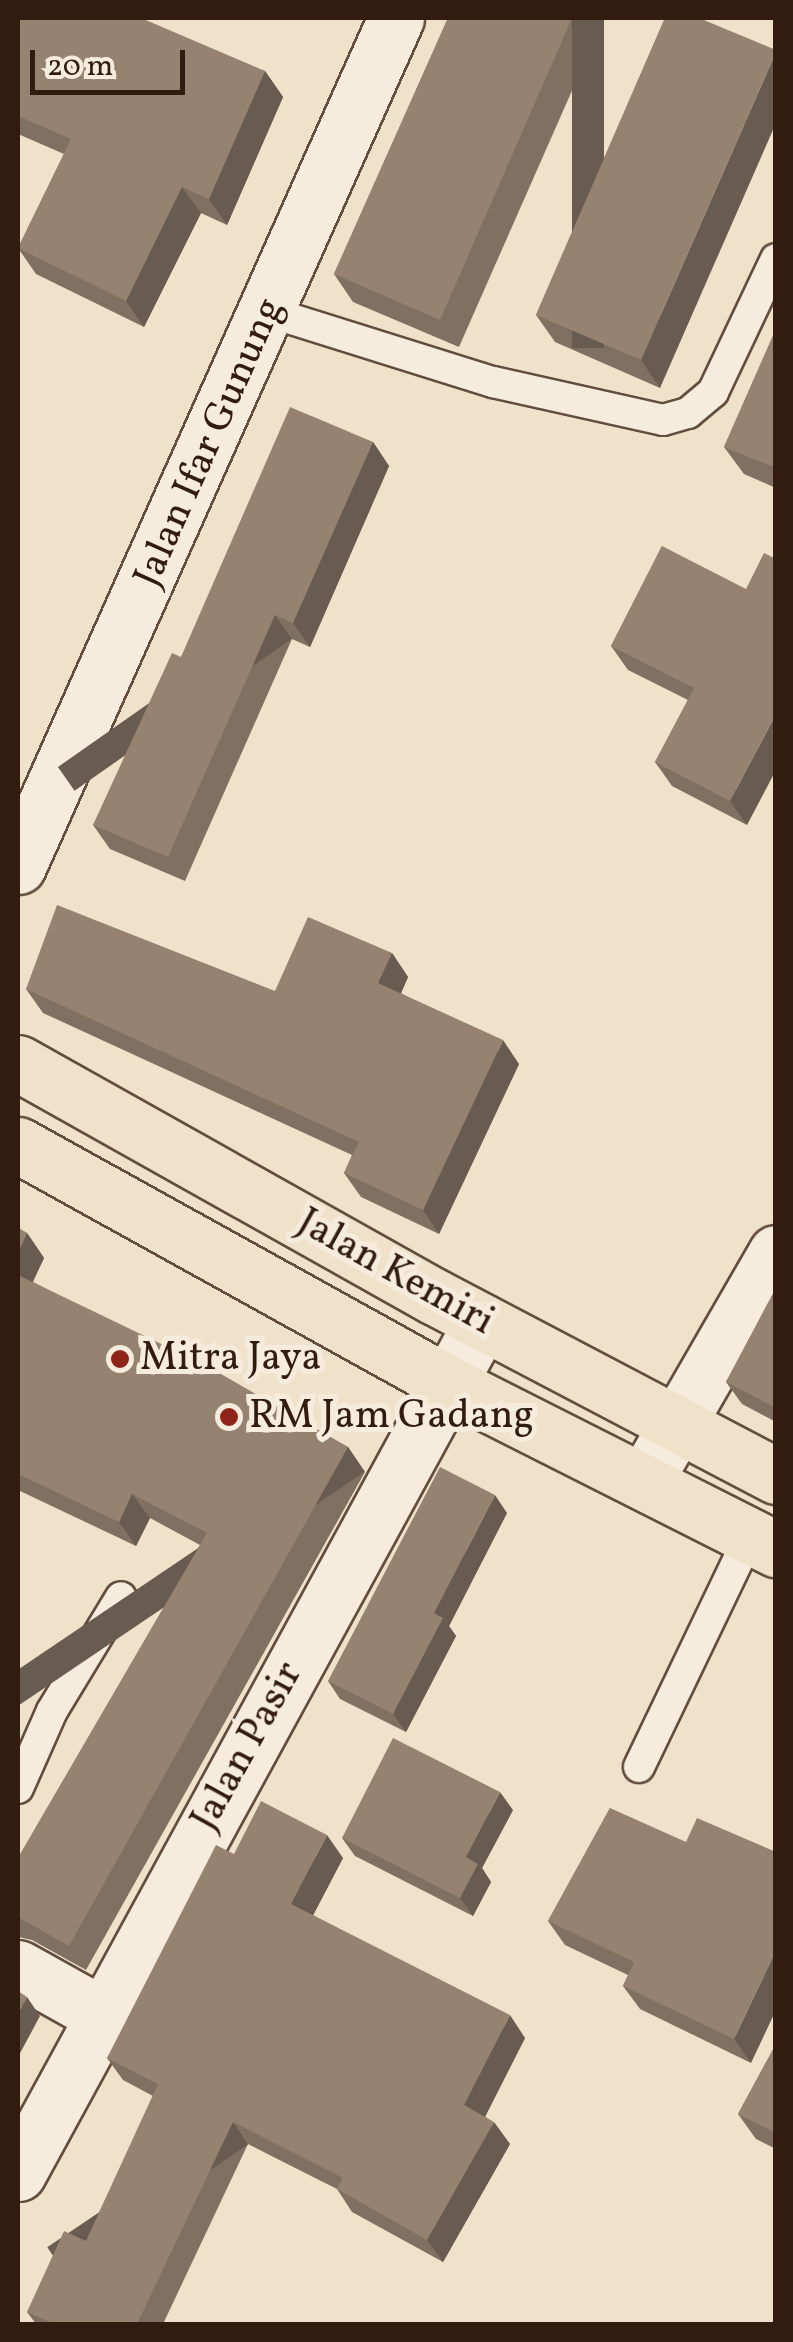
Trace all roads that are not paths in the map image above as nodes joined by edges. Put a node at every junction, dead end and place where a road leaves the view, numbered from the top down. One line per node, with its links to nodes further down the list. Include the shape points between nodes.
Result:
1 (396, 18): 3 (street, Jalan Ifar Gunung)
2 (776, 259): 3 (lane, via 714,392 688,413 664,420 493,382)
3 (270, 312): 4 (street, Jalan Ifar Gunung)
4 (18, 866)
5 (18, 1063): 8 (highway, Jalan Kemiri)
6 (18, 1144): 9 (highway, Jalan Kemiri)
7 (776, 1253): 10 (street)
8 (482, 1322): 9 (street, Jalan Pasir); 10 (highway, Jalan Kemiri)
9 (447, 1383): 12 (highway, Jalan Kemiri); 18 (street, Jalan Pasir)
10 (678, 1425): 11 (highway, Jalan Kemiri); 12 (street)
11 (776, 1476)
12 (645, 1480): 13 (highway, Jalan Kemiri)
13 (763, 1542): 15 (lane)
14 (121, 1597): 16 (lane, via 52,1711)
15 (639, 1767)
16 (18, 1788)
17 (18, 1968): 18 (street)
18 (102, 2015): 19 (street, Jalan Pasir)
19 (18, 2173)

